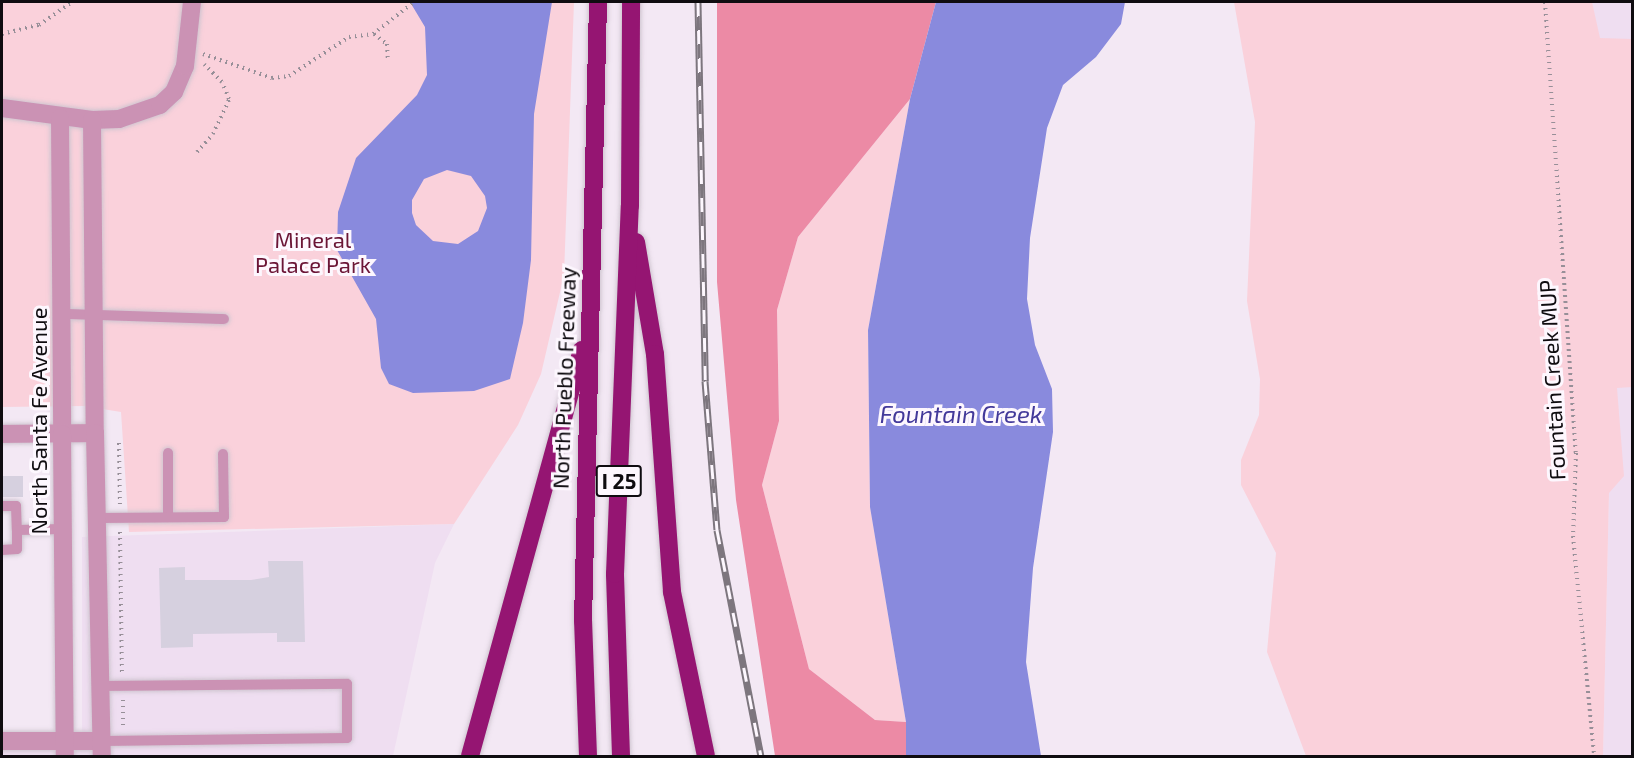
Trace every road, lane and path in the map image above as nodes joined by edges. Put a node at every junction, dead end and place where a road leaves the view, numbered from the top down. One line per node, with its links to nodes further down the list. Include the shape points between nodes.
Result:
1 (72, 2): 7 (path, via 39,25)
2 (192, 2): 12 (street, via 185,66 174,92 141,114)
3 (414, 2): 8 (path)
4 (598, 2): 17 (highway, North Pueblo Freeway / I 25)
5 (631, 2): 14 (highway, I 25)
6 (1545, 2): 42 (path, Fountain Creek MUP, via 1576,453 1573,536)
7 (2, 34)
8 (373, 34): 9 (path, via 387,44); 13 (path, via 349,37 306,68 280,78 198,53 222,82 230,99 213,134)
9 (388, 62)
10 (2, 108): 11 (street)
11 (60, 118): 12 (street); 15 (street, North Santa Fe Avenue)
12 (92, 120): 16 (street)
13 (197, 152)
14 (630, 206): 40 (highway, I 25, via 615,574); 41 (highway, via 655,354 672,592)
15 (64, 314): 16 (lane); 21 (street, North Santa Fe Avenue)
16 (94, 316): 18 (lane); 19 (street)
17 (590, 316): 38 (highway); 39 (highway, North Pueblo Freeway / I 25, via 583,621)
18 (224, 319)
19 (95, 433): 21 (street); 27 (street)
20 (2, 434): 21 (street)
21 (62, 434): 29 (street, North Santa Fe Avenue)
22 (119, 443): 28 (path)
23 (168, 453): 26 (lane)
24 (223, 453): 26 (lane, via 224,517)
25 (2, 506): 30 (lane, via 16,506)
26 (168, 517): 28 (lane)
27 (97, 518): 28 (lane); 32 (street)
28 (120, 518): 33 (path)
29 (63, 529): 30 (lane); 36 (street, North Santa Fe Avenue)
30 (17, 530): 31 (lane, via 17,549)
31 (2, 550)
32 (102, 686): 33 (lane); 37 (street)
33 (122, 686): 35 (path); 35 (lane, via 347,684 347,738)
34 (2, 741): 36 (street)
35 (123, 741): 37 (lane)
36 (65, 749): 37 (street)
37 (102, 749)
38 (470, 756)
39 (588, 756)
40 (621, 756)
41 (706, 756)
42 (1594, 756)

